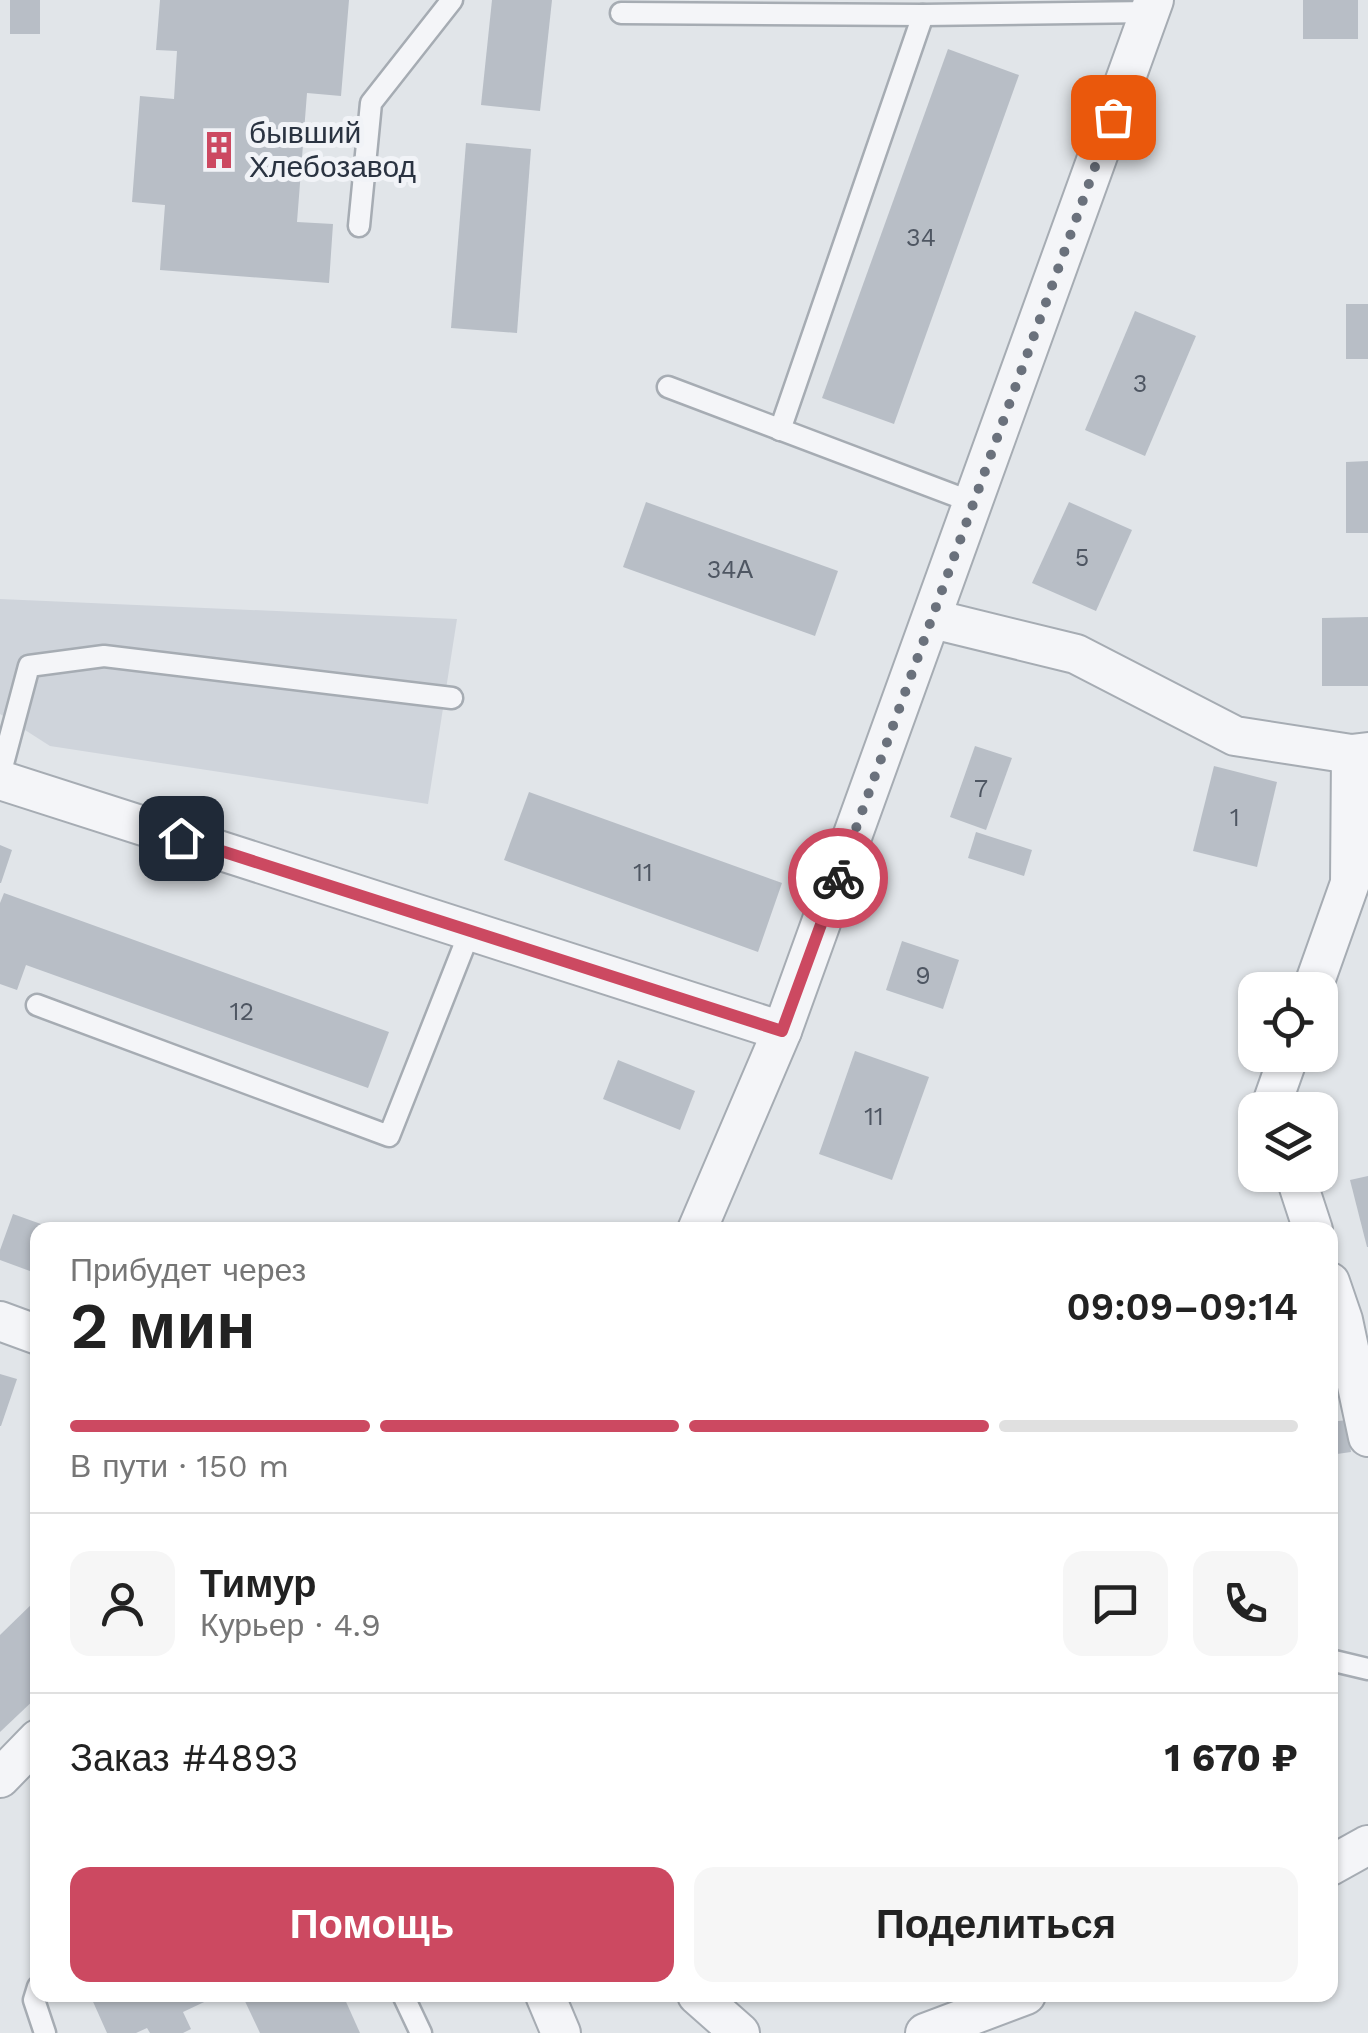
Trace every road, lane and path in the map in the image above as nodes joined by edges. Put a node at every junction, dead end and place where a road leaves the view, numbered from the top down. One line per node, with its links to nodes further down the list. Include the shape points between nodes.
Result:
1 (452, 0): 5 (lane, via 371,103)
2 (1153, 6): 4 (lane); 8 (street)
3 (621, 13): 4 (lane)
4 (923, 16): 7 (lane)
5 (360, 226)
6 (668, 388): 7 (lane)
7 (780, 430): 8 (lane)
8 (972, 502): 9 (street)
9 (933, 619): 11 (street, via 1076,654 1235,736); 16 (street)
10 (452, 698): 12 (lane, via 104,656 29,666)
11 (1359, 753): 14 (street, via 1350,883)
12 (0, 777): 13 (street)
13 (470, 931): 15 (lane, via 390,1136); 16 (street)
14 (1318, 972)
15 (36, 1005)
16 (782, 1031): 18 (street)
17 (1300, 1192): 19 (street)
18 (700, 1222)
19 (1310, 1222)
20 (1338, 1305): 23 (street)
21 (0, 1321): 22 (street)
22 (30, 1332)
23 (1368, 1437)
24 (1338, 1662): 25 (lane)
25 (1368, 1669)
26 (30, 1748): 27 (street)
27 (0, 1778)
28 (1368, 1845): 29 (street)
29 (1338, 1862)
30 (35, 2002): 35 (lane)
31 (406, 2002): 36 (lane)
32 (547, 2002): 37 (street)
33 (705, 2002): 38 (street)
34 (1007, 2002): 39 (street)
35 (45, 2033)
36 (421, 2033)
37 (561, 2033)
38 (740, 2033)
39 (924, 2033)

